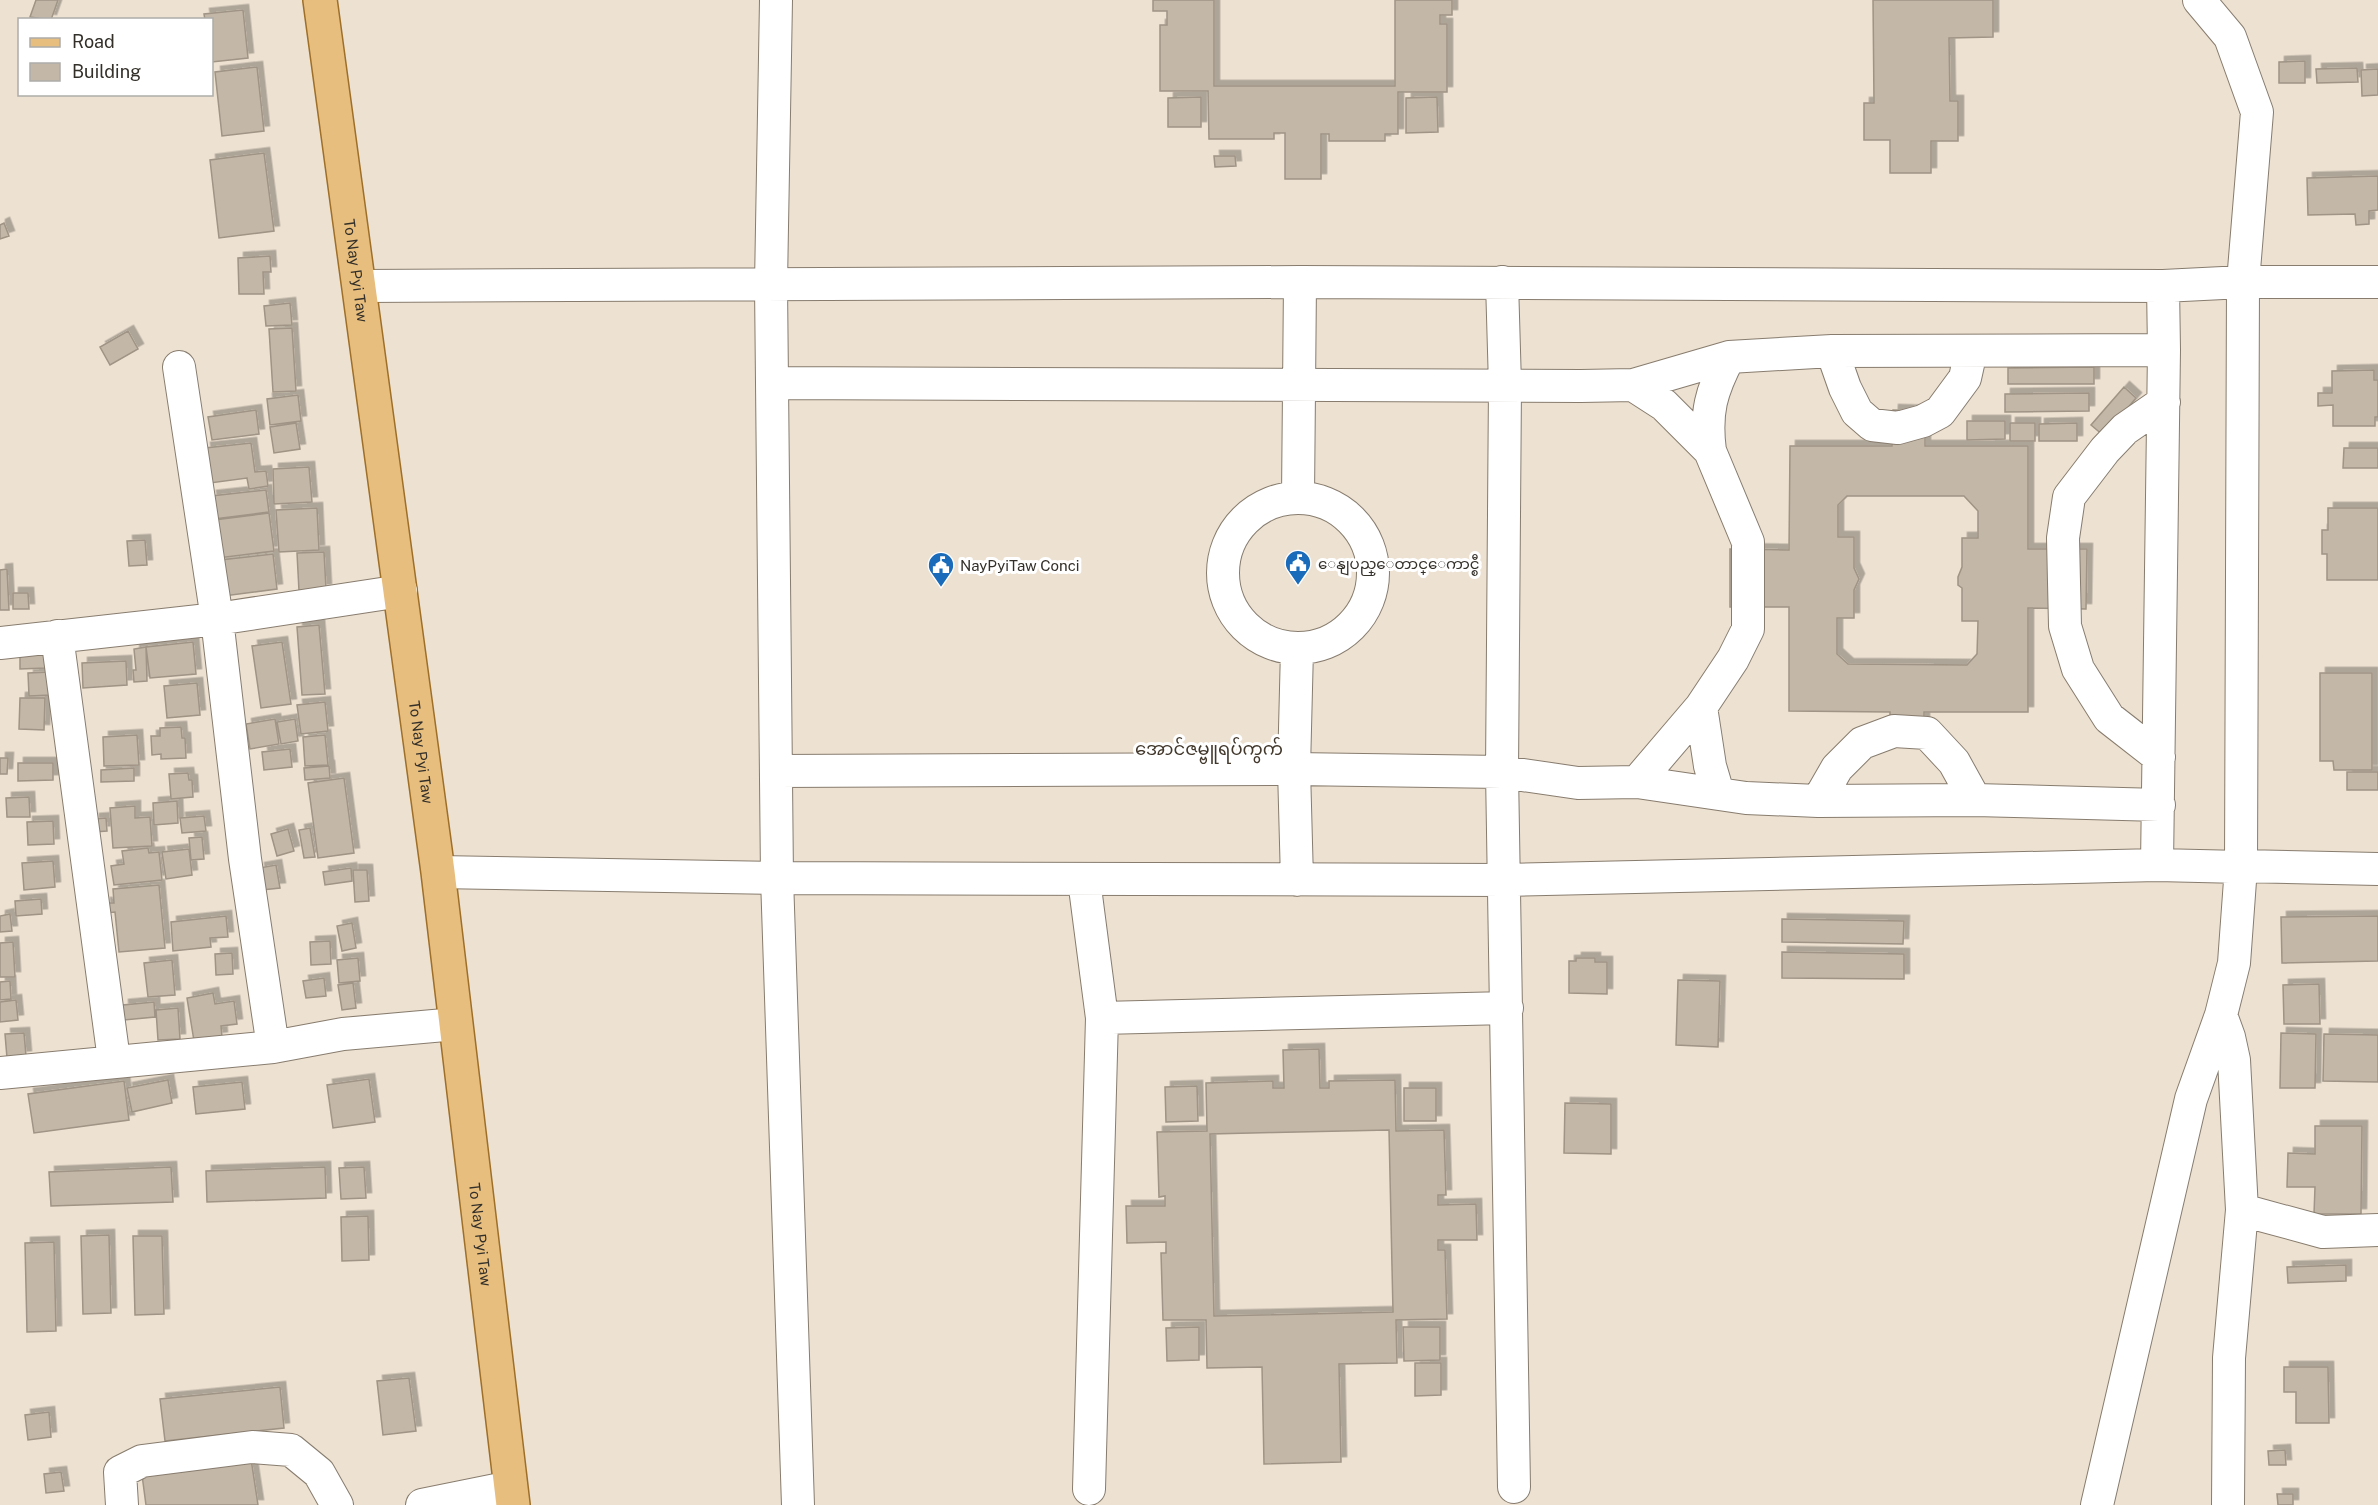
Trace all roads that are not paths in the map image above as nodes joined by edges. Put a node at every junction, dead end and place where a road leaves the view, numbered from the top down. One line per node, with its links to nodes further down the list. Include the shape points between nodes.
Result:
1 (320, 0): 9 (main road, To Nay Pyi Taw)
2 (776, 0): 8 (street)
3 (2199, 0): 6 (street, via 2230,37 2257,112)
4 (1300, 282): 5 (street); 8 (street); 17 (street)
5 (1502, 282): 10 (street); 18 (street)
6 (2243, 282): 7 (street); 10 (street); 39 (street)
7 (2378, 282)
8 (771, 284): 9 (street); 16 (street)
9 (360, 286): 23 (main road, To Nay Pyi Taw)
10 (2163, 286): 11 (street)
11 (2164, 350): 13 (street); 20 (street)
12 (1832, 351): 13 (street); 13 (street, via 1857,412 1872,425 1898,428 1923,422 1940,412 1965,378); 14 (street)
13 (1971, 351)
14 (1729, 357): 19 (street); 21 (street, via 1715,383 1706,424)
15 (179, 367): 24 (street)
16 (772, 383): 17 (street); 31 (street)
17 (1300, 385): 18 (street); 22 (street)
18 (1505, 385): 19 (street); 32 (street)
19 (1633, 385): 21 (street, via 1664,405)
20 (2164, 402): 29 (street); 29 (street, via 2125,429 2069,497 2063,538 2065,626 2078,669 2109,718)
21 (1710, 451): 28 (street, via 1748,542 1748,629)
22 (1298, 497): 27 (street, via 1272,502 1249,515 1232,536 1225,555 1223,581 1230,607 1245,628 1267,643); 27 (street, via 1322,501 1344,514 1362,534 1372,558 1372,588 1363,612 1346,632 1323,645)
23 (401, 591): 24 (street); 41 (main road, To Nay Pyi Taw)
24 (217, 619): 25 (street); 50 (street, via 245,859)
25 (57, 636): 26 (street); 51 (street)
26 (0, 643)
27 (1297, 649): 30 (street)
28 (1701, 707): 33 (street); 34 (street)
29 (2159, 757): 37 (street)
30 (1294, 769): 31 (street); 32 (street); 44 (street)
31 (776, 771): 42 (street)
32 (1502, 772): 33 (street, via 1578,783); 45 (street)
33 (1637, 782): 34 (street)
34 (1718, 794): 36 (street)
35 (1975, 800): 36 (street); 36 (street, via 1954,762 1927,733 1894,730 1862,743 1837,768); 37 (street)
36 (1818, 801)
37 (2159, 805): 38 (street)
38 (2157, 866): 39 (street); 45 (street)
39 (2241, 866): 40 (street); 47 (street, via 2234,963)
40 (2378, 869)
41 (438, 872): 42 (street); 49 (main road, To Nay Pyi Taw)
42 (777, 878): 43 (street); 61 (street)
43 (1084, 880): 44 (street); 48 (street)
44 (1297, 880): 45 (street)
45 (1506, 880): 46 (street)
46 (1506, 1008): 48 (street); 55 (street)
47 (2221, 1015): 53 (street, via 2234,1060); 62 (street, via 2191,1099)
48 (1102, 1017): 56 (street)
49 (456, 1024): 50 (street, via 343,1034); 57 (main road, To Nay Pyi Taw)
50 (273, 1047): 51 (street)
51 (114, 1060): 52 (street)
52 (0, 1073)
53 (2242, 1210): 54 (street, via 2323,1232); 63 (street, via 2229,1358)
54 (2378, 1230)
55 (1514, 1487)
56 (1089, 1489)
57 (512, 1496): 60 (street)
58 (122, 1505): 59 (street, via 120,1472 142,1461 252,1447 291,1450 319,1473)
59 (337, 1505)
60 (422, 1505)
61 (798, 1505)
62 (2097, 1505)
63 (2228, 1505)

